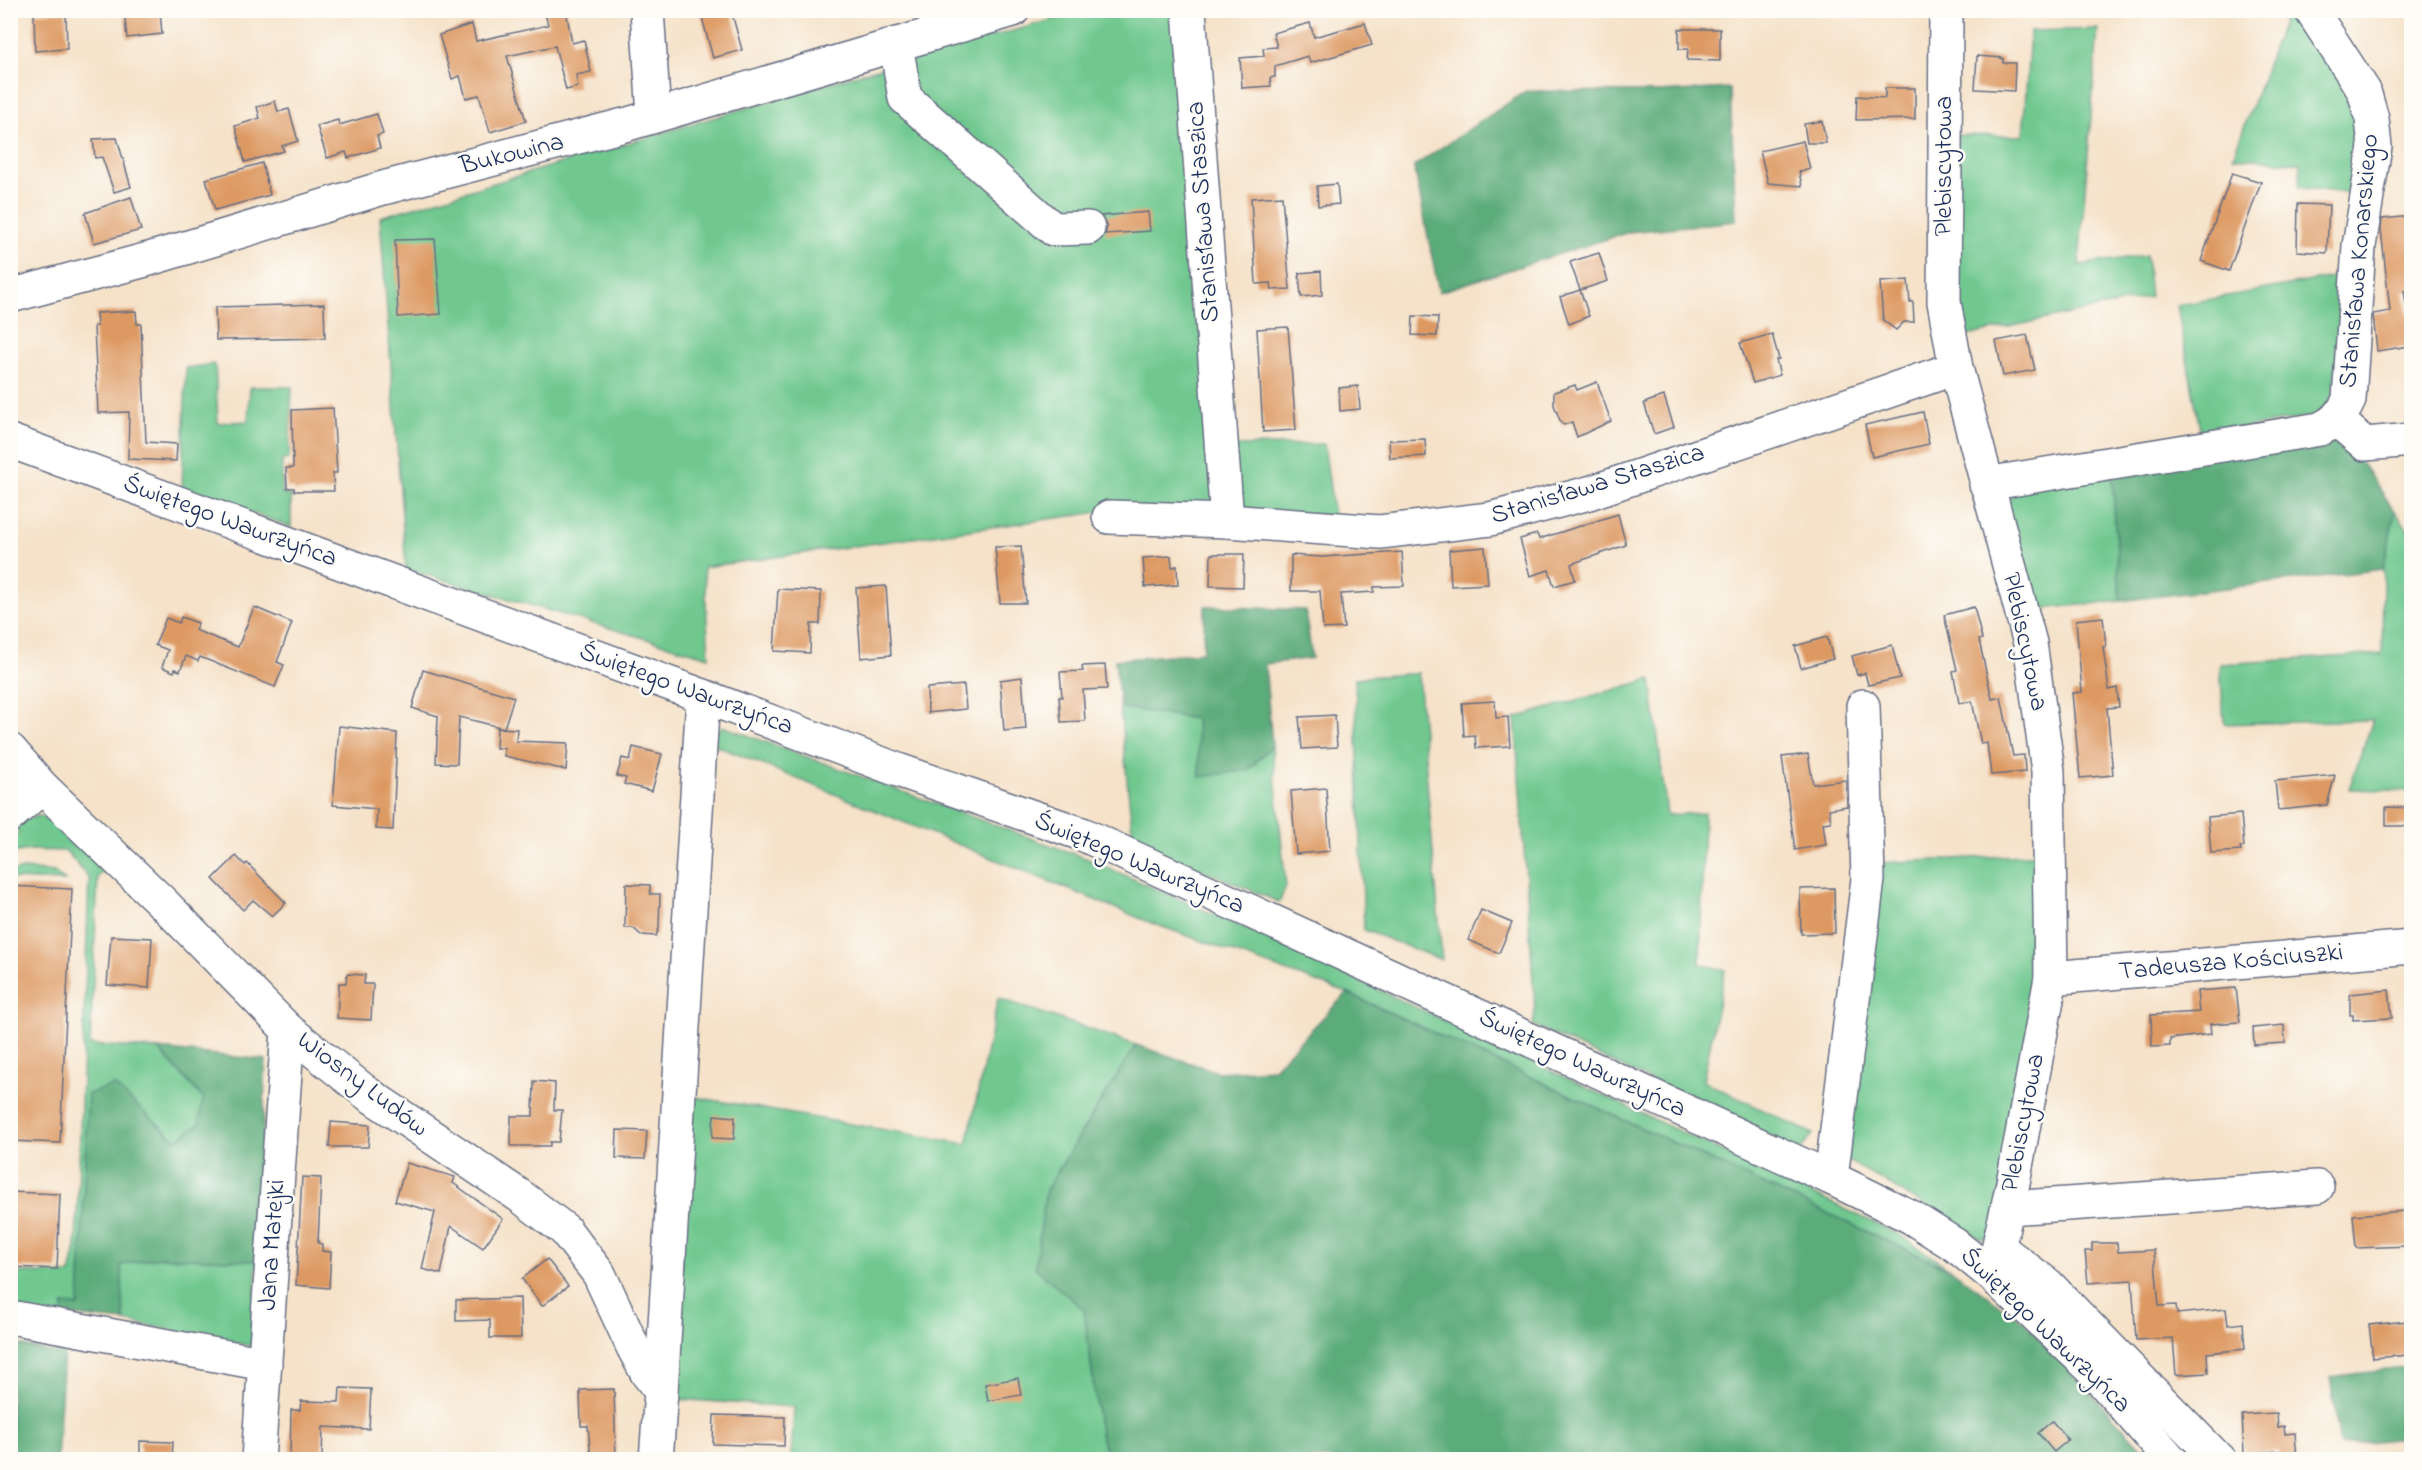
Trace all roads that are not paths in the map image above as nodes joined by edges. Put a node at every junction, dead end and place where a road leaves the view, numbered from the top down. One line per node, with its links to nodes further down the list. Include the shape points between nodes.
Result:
1 (647, 10): 7 (street)
2 (1013, 10): 6 (street, Bukowina)
3 (1189, 10): 16 (street, Stanisława Staszica)
4 (1946, 10): 10 (street, Plebiscytowa, via 1944,302)
5 (2312, 10): 11 (street, Stanisława Konarskiego, via 2364,91 2375,147 2359,246 2349,400)
6 (896, 44): 7 (street, Bukowina); 8 (street, via 905,98 1053,228)
7 (654, 116): 9 (street, Bukowina, via 383,188 149,259)
8 (1088, 228)
9 (10, 296)
10 (1956, 368): 14 (street, Plebiscytowa); 16 (street, Stanisława Staszica, via 1589,493 1490,519 1380,532)
11 (2336, 419): 12 (street, via 2365,444); 14 (street, Stanisława Konarskiego, via 2320,429)
12 (2412, 440)
13 (10, 441): 17 (street, Świętego Wawrzyńca)
14 (1986, 484): 23 (street, Plebiscytowa, via 2030,643 2048,771)
15 (1109, 516): 16 (street, Stanisława Staszica)
16 (1227, 521)
17 (703, 696): 25 (street, Świętego Wawrzyńca, via 1082,834); 31 (street)
18 (1863, 706): 25 (street, via 1868,879)
19 (10, 750): 20 (street, Wiosny Ludów)
20 (42, 787): 21 (street); 24 (street, Wiosny Ludów)
21 (10, 815)
22 (2412, 947): 23 (street, Tadeusza Kościuszki)
23 (2051, 978): 27 (street, Plebiscytowa)
24 (288, 1030): 30 (street, Jana Matejki); 31 (street, Wiosny Ludów, via 369,1094 565,1230 599,1274 633,1347)
25 (1831, 1178): 28 (street, Świętego Wawrzyńca, via 1911,1217 1955,1245)
26 (2317, 1187): 27 (street)
27 (2008, 1208): 28 (street, Plebiscytowa)
28 (1996, 1262): 34 (street, Świętego Wawrzyńca); 35 (street, via 2048,1285)
29 (10, 1317): 30 (street)
30 (264, 1364): 32 (street, Jana Matejki)
31 (661, 1392): 33 (street)
32 (258, 1460)
33 (656, 1460)
34 (2171, 1460)
35 (2219, 1460)

